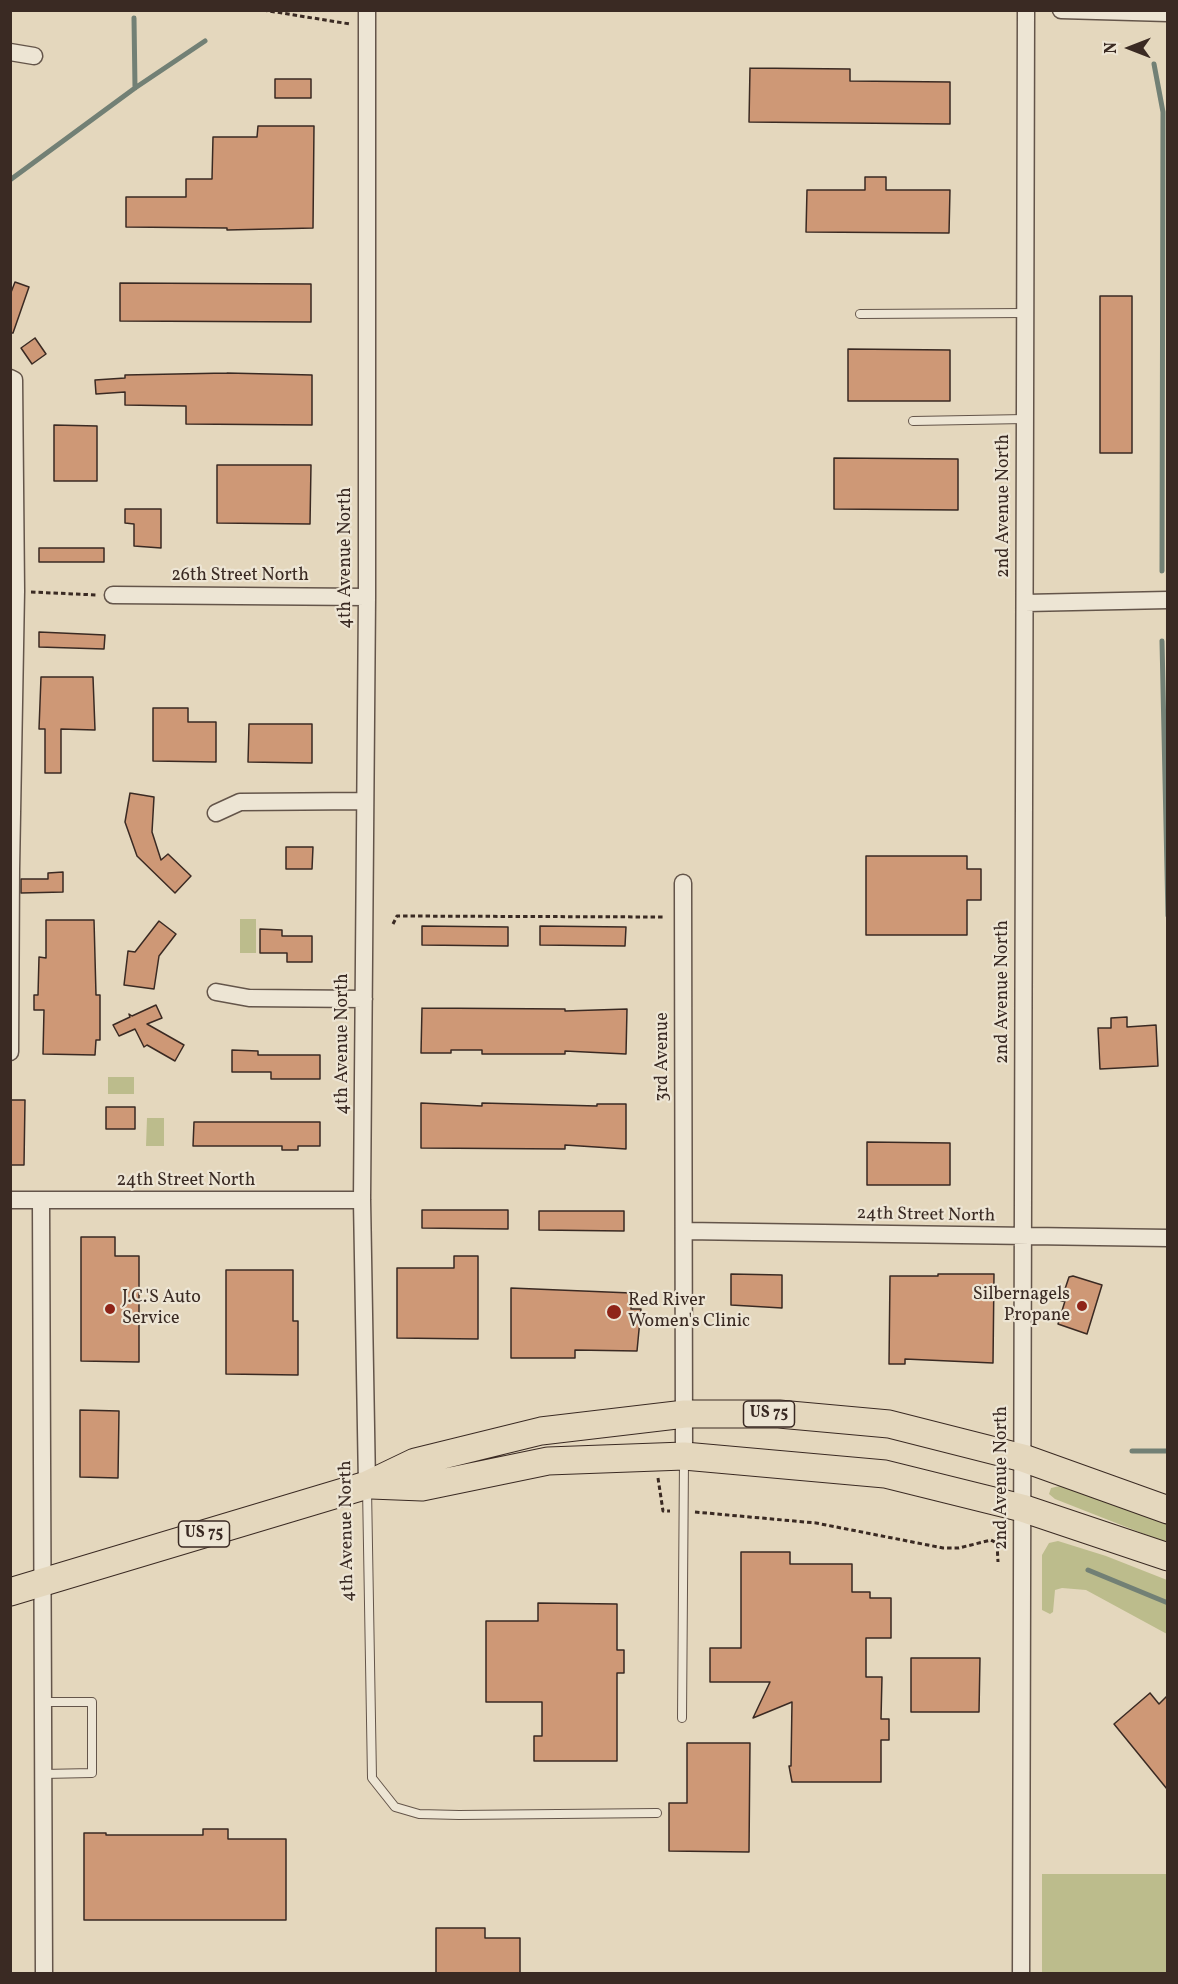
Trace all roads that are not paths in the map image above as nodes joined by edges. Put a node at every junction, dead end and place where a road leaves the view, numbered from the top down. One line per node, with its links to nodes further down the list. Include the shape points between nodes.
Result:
1 (1026, 10): 7 (street, 2nd Avenue North)
2 (1061, 10): 3 (street)
3 (1167, 13)
4 (367, 18): 14 (street, 4th Avenue North)
5 (10, 52): 6 (street)
6 (34, 56)
7 (1025, 313): 8 (lane); 10 (street, 2nd Avenue North)
8 (860, 314)
9 (10, 378): 12 (street, via 14,380)
10 (1025, 419): 11 (lane); 16 (street, 2nd Avenue North)
11 (913, 421)
12 (13, 591): 22 (street)
13 (113, 595): 14 (street, 26th Street North)
14 (367, 597): 17 (street, 4th Avenue North)
15 (1167, 600): 16 (street)
16 (1025, 603): 27 (street, 2nd Avenue North)
17 (364, 801): 18 (street, via 240,802); 21 (street, 4th Avenue North)
18 (216, 813)
19 (683, 883): 26 (street, 3rd Avenue)
20 (216, 992): 21 (street, via 249,998)
21 (364, 999): 24 (street, 4th Avenue North)
22 (10, 1052)
23 (10, 1200): 25 (street, 24th Street North)
24 (362, 1200): 25 (street, 24th Street North); 32 (street, 4th Avenue North)
25 (41, 1201): 37 (street)
26 (684, 1231): 27 (street, 24th Street North); 29 (street, 3rd Avenue)
27 (1023, 1238): 28 (street, 24th Street North); 31 (street, 2nd Avenue North)
28 (1167, 1238)
29 (684, 1414): 30 (street, 3rd Avenue); 31 (main road, US 75, via 779,1414 888,1424); 32 (main road, US 75, via 541,1431 415,1462)
30 (684, 1456): 32 (main road, US 75, via 548,1461 422,1487); 34 (main road, US 75, via 885,1474); 40 (lane)
31 (1023, 1458): 33 (main road, US 75); 34 (street, 2nd Avenue North)
32 (367, 1485): 37 (main road, US 75); 42 (lane, 4th Avenue North, via 372,1779 395,1807 419,1814 459,1815)
33 (1154, 1499): 35 (main road, US 75)
34 (1022, 1508): 36 (main road, US 75); 44 (street, 2nd Avenue North)
35 (1167, 1510)
36 (1167, 1557)
37 (42, 1582): 38 (main road, US 75); 39 (street)
38 (10, 1592)
39 (43, 1702): 41 (street); 41 (lane, via 92,1702 92,1773)
40 (682, 1718)
41 (43, 1774): 43 (street)
42 (657, 1813)
43 (44, 1974)
44 (1021, 1974)

